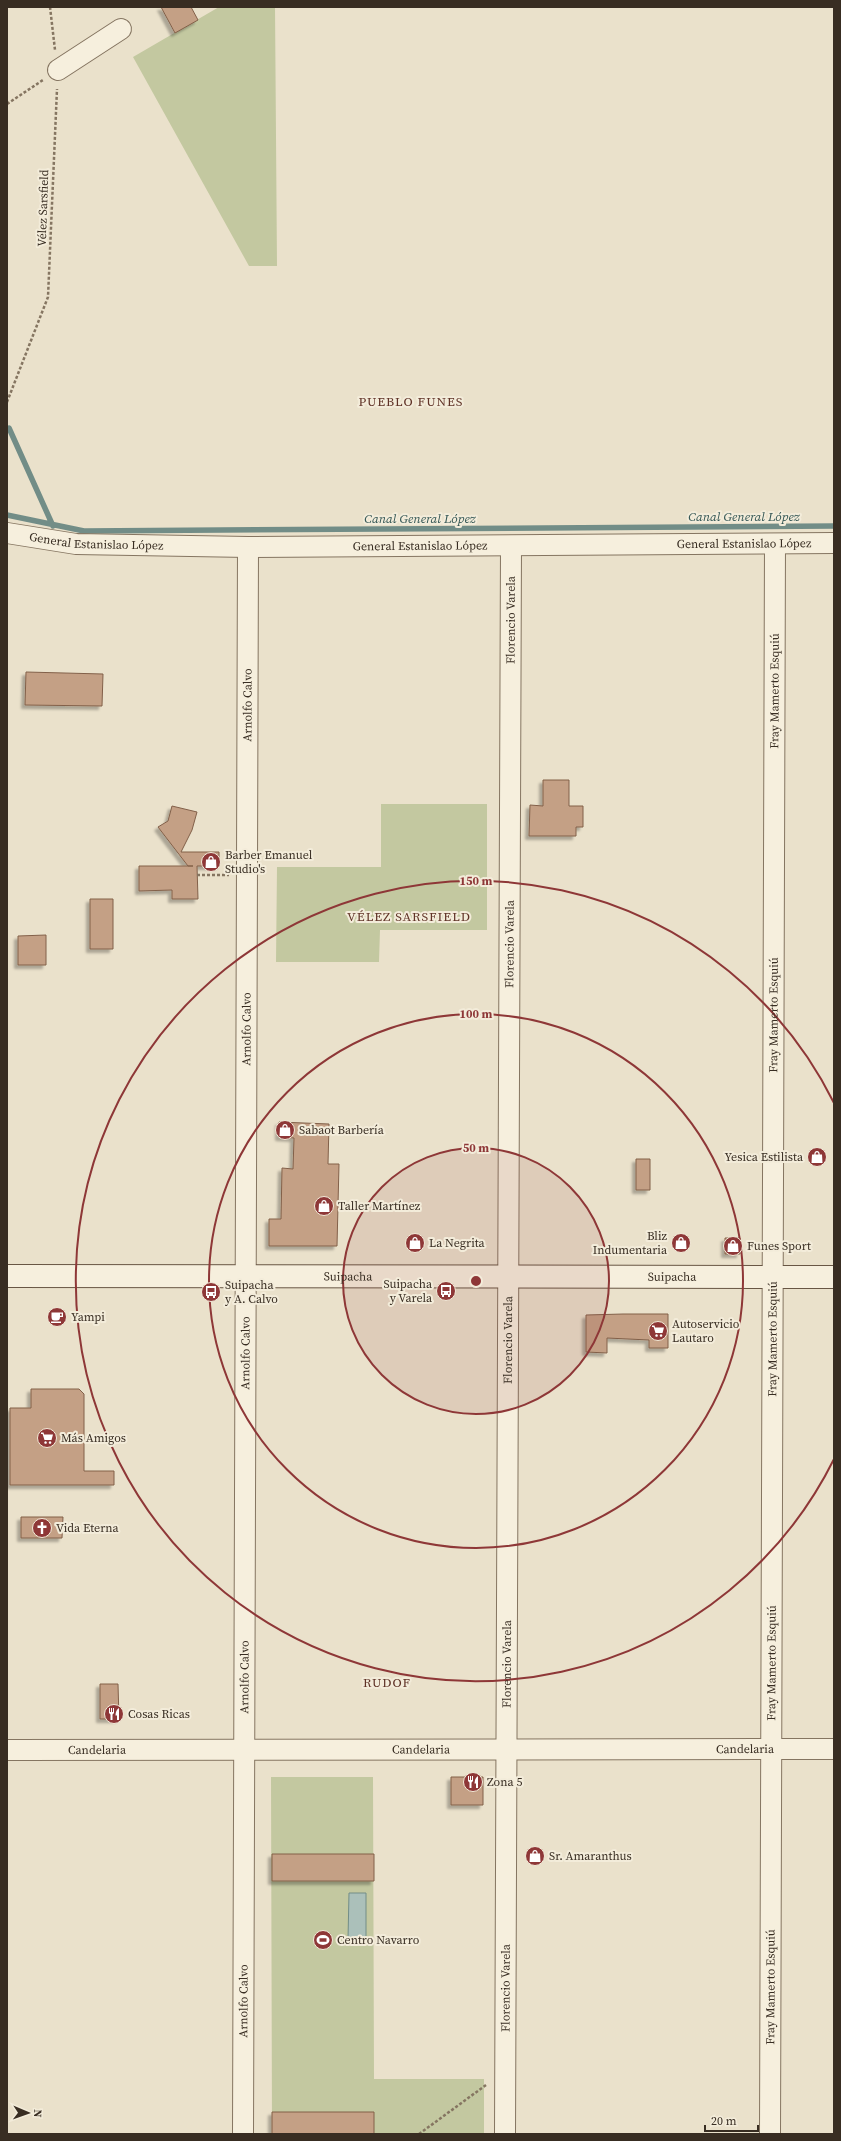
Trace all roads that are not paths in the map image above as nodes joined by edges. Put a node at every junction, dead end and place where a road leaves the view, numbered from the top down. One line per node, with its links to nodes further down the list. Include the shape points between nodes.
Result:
1 (121, 29): 2 (street)
2 (58, 70)
3 (7, 533): 6 (street, General Estanislao López, via 76,544)
4 (834, 543): 5 (street, General Estanislao López)
5 (775, 544): 7 (street, General Estanislao López); 11 (street, Fray Mamerto Esquiú)
6 (248, 547): 7 (street, General Estanislao López); 9 (street, Arnolfo Calvo)
7 (511, 547): 10 (street, Florencio Varela)
8 (7, 1276): 9 (main road, Suipacha)
9 (246, 1276): 10 (main road, Suipacha); 16 (street, Arnolfo Calvo)
10 (509, 1276): 11 (main road, Suipacha); 17 (street, Florencio Varela)
11 (773, 1276): 12 (main road, Suipacha); 13 (street, Fray Mamerto Esquiú)
12 (834, 1277)
13 (771, 1749): 14 (street, Candelaria); 17 (street, Candelaria); 20 (street, Fray Mamerto Esquiú)
14 (834, 1749)
15 (7, 1750): 16 (street, Candelaria)
16 (244, 1750): 17 (street, Candelaria); 18 (street, Arnolfo Calvo)
17 (507, 1750): 19 (street, Florencio Varela)
18 (243, 2134)
19 (505, 2134)
20 (770, 2134)

